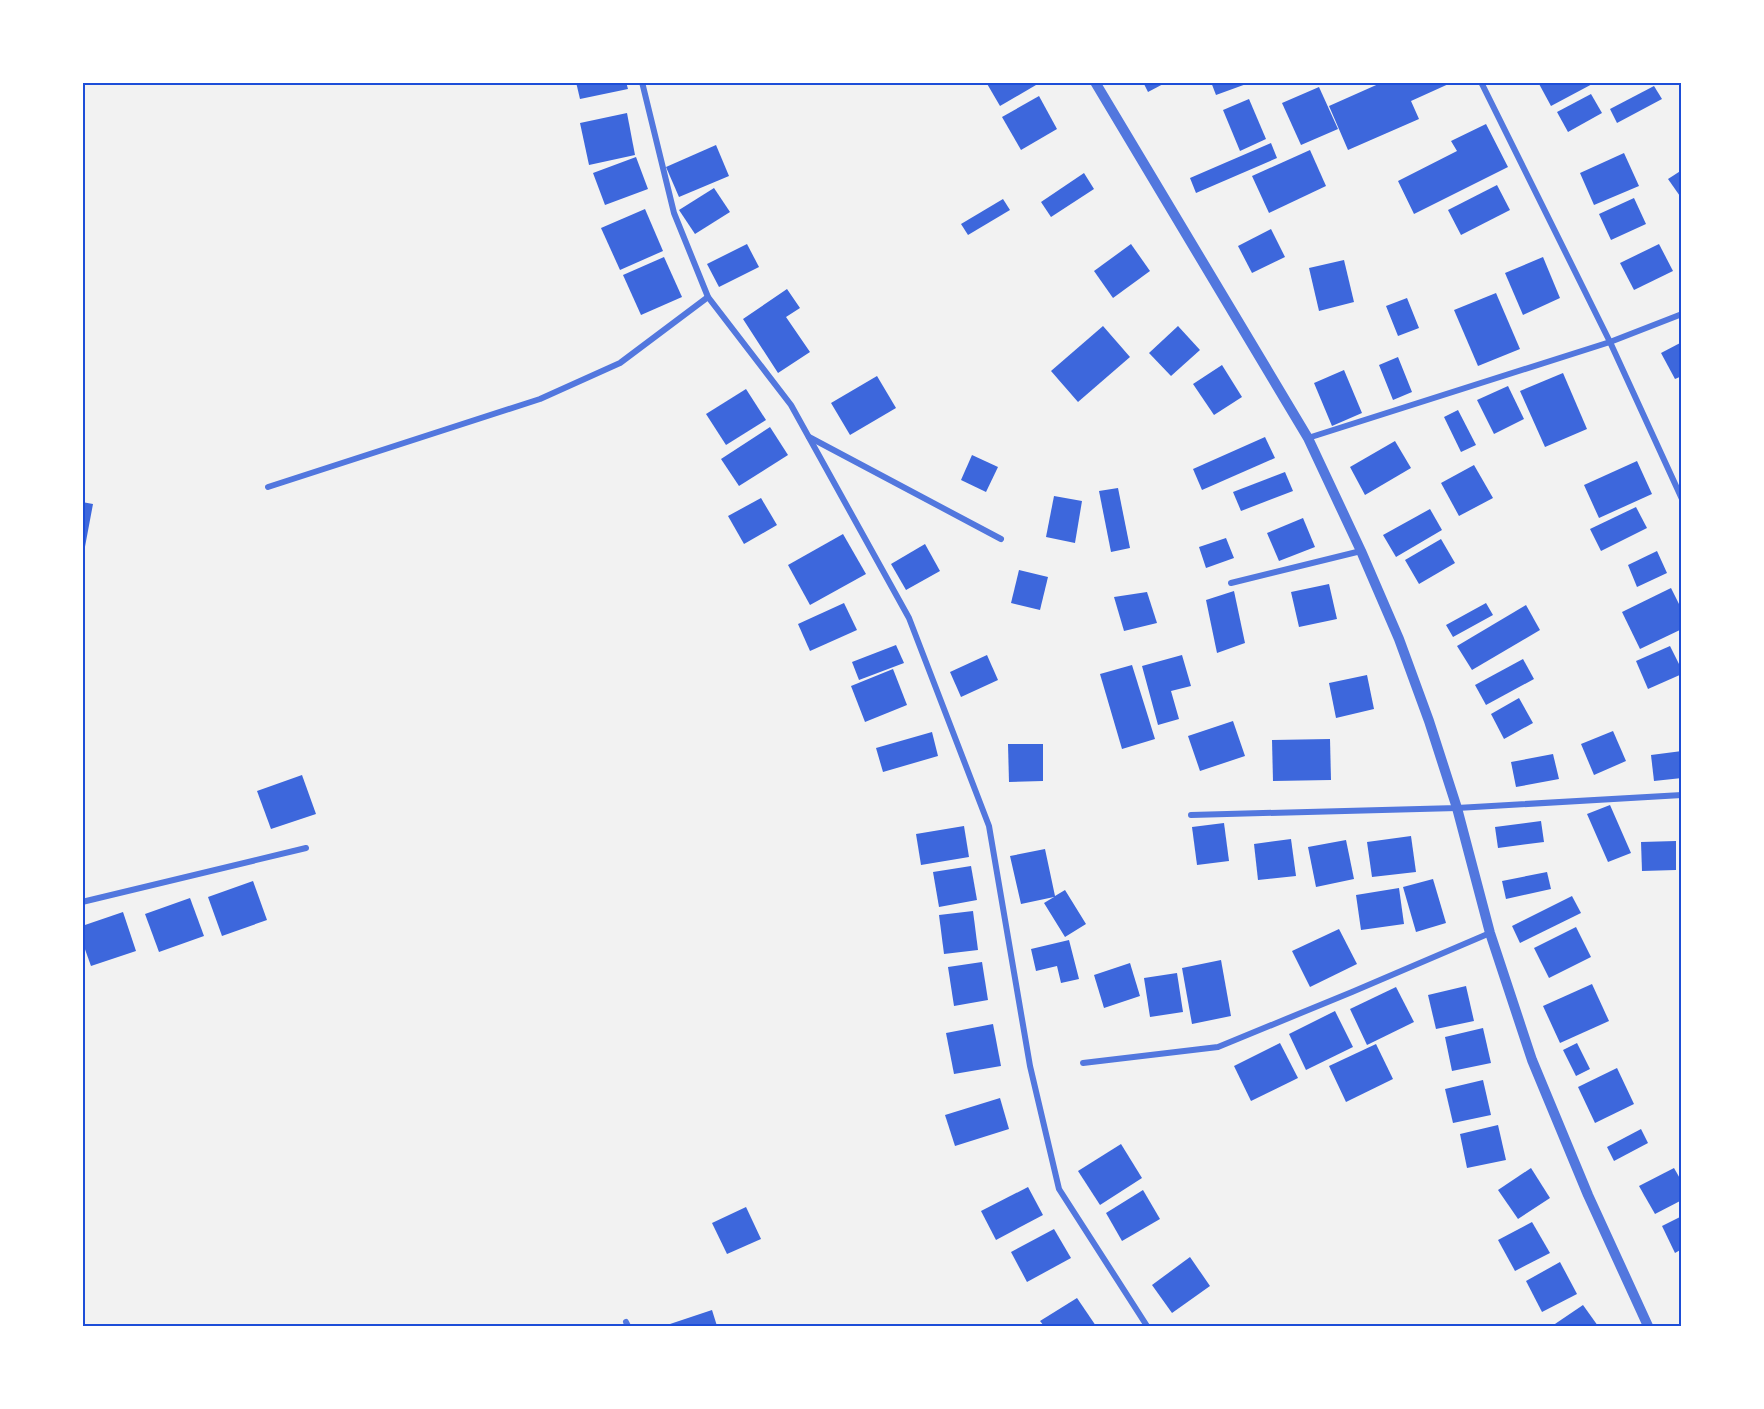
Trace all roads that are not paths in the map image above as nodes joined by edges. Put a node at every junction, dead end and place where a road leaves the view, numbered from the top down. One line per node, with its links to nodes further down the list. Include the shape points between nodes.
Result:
1 (642, 82): 4 (street, via 674,213)
2 (1095, 82): 8 (street)
3 (1481, 82): 6 (street)
4 (708, 297): 7 (street, via 791,405); 9 (street, via 620,363 540,399)
5 (1682, 314): 6 (street)
6 (1610, 342): 8 (street); 10 (street)
7 (808, 436): 11 (street); 21 (street, via 909,618 989,825 1030,1066 1059,1189)
8 (1308, 438): 12 (street)
9 (268, 487)
10 (1682, 499)
11 (1001, 539)
12 (1361, 551): 13 (street); 15 (street, via 1429,721)
13 (1231, 583)
14 (1682, 795): 15 (street)
15 (1456, 808): 16 (street); 19 (street)
16 (1191, 815)
17 (306, 848): 18 (street)
18 (82, 902)
19 (1490, 933): 20 (street, via 1218,1047); 22 (street, via 1532,1060 1587,1195)
20 (1083, 1063)
21 (1147, 1326)
22 (1648, 1326)

